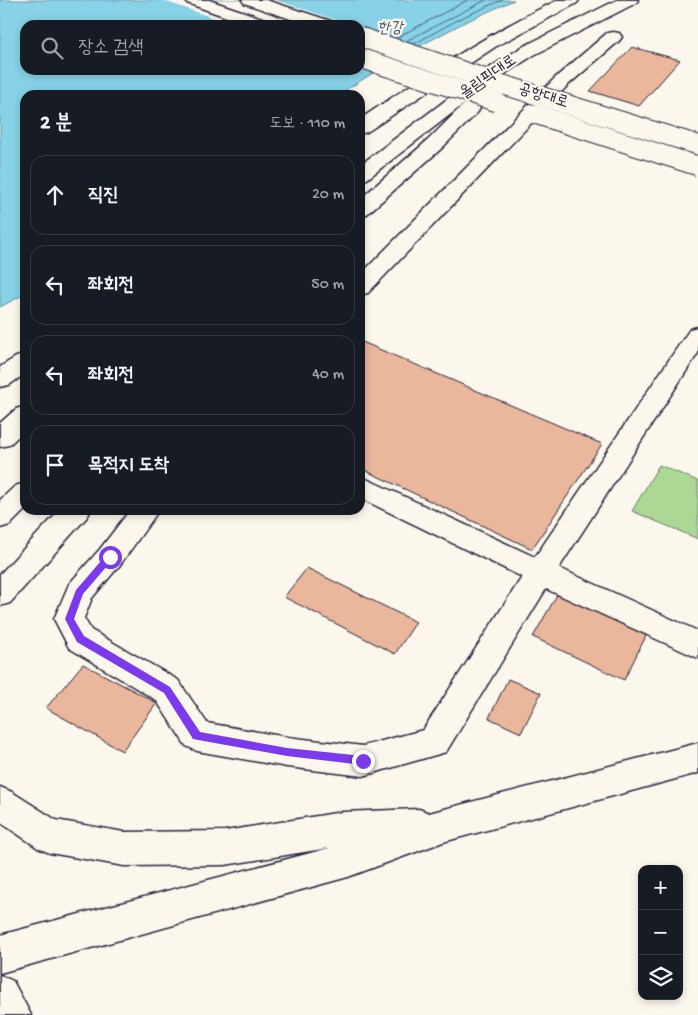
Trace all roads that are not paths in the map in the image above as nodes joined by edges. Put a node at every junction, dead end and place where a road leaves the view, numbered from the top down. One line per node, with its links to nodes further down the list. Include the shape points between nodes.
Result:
1 (193, 0): 5 (main road)
2 (250, 0): 6 (main road)
3 (571, 0): 11 (main road, 올림픽대로, via 455,62)
4 (630, 0): 9 (main road, 올림픽대로)
5 (251, 20)
6 (310, 20)
7 (613, 37): 16 (main road, via 562,81)
8 (365, 38): 12 (main road, 공항대로, bridge)
9 (528, 51): 14 (main road, 올림픽대로, via 489,76); 15 (main road, via 435,144)
10 (365, 60): 13 (main road, 공항대로, bridge)
11 (365, 125)
12 (698, 145)
13 (698, 166)
14 (365, 171)
15 (365, 206)
16 (365, 283)
17 (698, 336): 29 (main road)
18 (20, 366): 19 (main road)
19 (0, 379)
20 (20, 420): 21 (main road)
21 (0, 438)
22 (365, 488): 29 (main road)
23 (20, 498): 27 (main road)
24 (52, 515): 28 (main road)
25 (72, 515): 30 (main road)
26 (141, 515): 29 (main road, via 79,592 69,619 80,639 167,690 197,736 287,752 363,761 434,742)
27 (0, 516)
28 (0, 568)
29 (540, 573): 31 (main road)
30 (0, 594)
31 (698, 645)
32 (698, 758): 34 (main road)
33 (0, 803): 34 (main road, via 50,836 124,849 225,848 342,829)
34 (443, 825): 35 (main road, via 348,860)
35 (0, 954)
36 (0, 994): 37 (main road)
37 (12, 1015)

